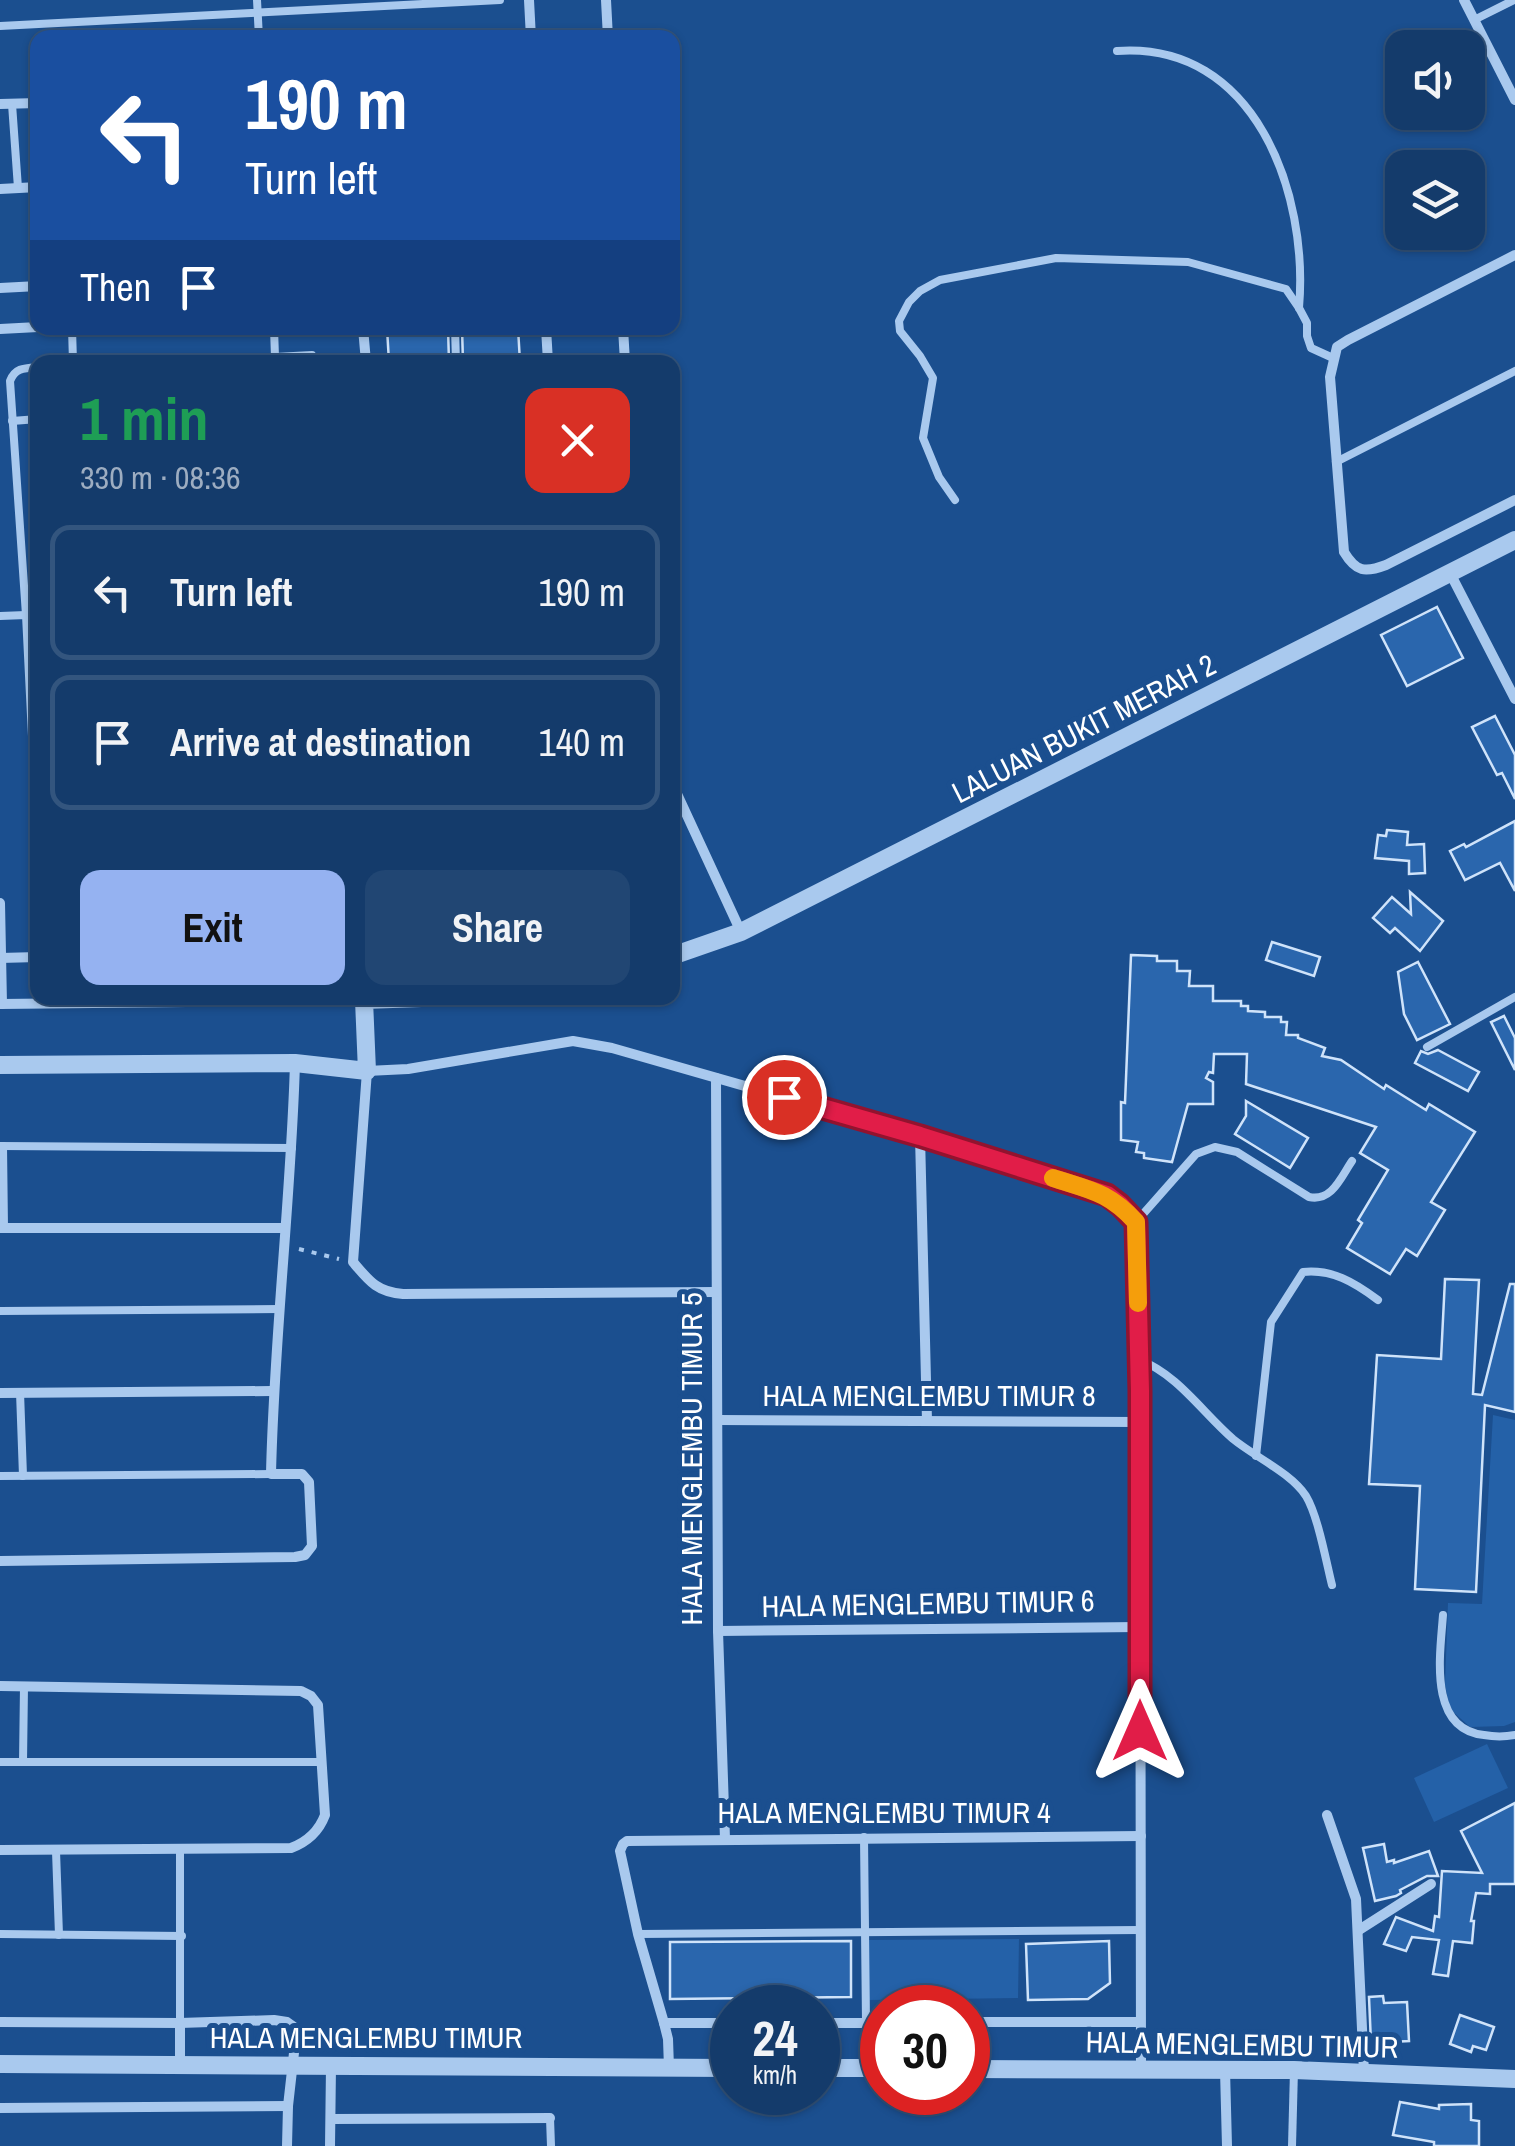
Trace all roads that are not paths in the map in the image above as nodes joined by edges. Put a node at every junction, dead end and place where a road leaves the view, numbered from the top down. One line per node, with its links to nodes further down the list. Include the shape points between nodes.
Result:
1 (257, 0): 7 (lane)
2 (500, 0): 7 (lane)
3 (529, 0): 11 (street)
4 (606, 0): 12 (street)
5 (1464, 0): 8 (street)
6 (1514, 0): 8 (lane)
7 (258, 13): 9 (lane); 10 (lane)
8 (1474, 20): 14 (street)
9 (0, 26)
10 (259, 30)
11 (531, 30)
12 (608, 30)
13 (1117, 51): 22 (lane, via 1161,52 1211,75 1236,93 1261,128 1290,198)
14 (1514, 96)
15 (6, 104): 18 (lane)
16 (30, 187): 18 (street)
17 (0, 188): 18 (street)
18 (18, 188)
19 (1515, 255): 25 (street, via 1348,340)
20 (30, 286): 21 (street)
21 (0, 288)
22 (1299, 308): 25 (lane, via 1311,348); 31 (lane, via 1286,288 1188,262 1056,258 930,285 909,302 899,322 932,378 923,438)
23 (30, 328): 24 (street)
24 (0, 329)
25 (1333, 358): 30 (street)
26 (30, 368): 29 (lane, via 13,372)
27 (1515, 371): 30 (lane)
28 (30, 420): 29 (lane)
29 (12, 421): 35 (lane)
30 (1335, 462): 32 (street, via 1344,552 1364,570)
31 (955, 500)
32 (1515, 500)
33 (1515, 540): 34 (street, LALUAN BUKIT MERAH 2)
34 (1450, 573): 38 (street); 41 (street, LALUAN BUKIT MERAH 2)
35 (26, 615): 36 (lane); 37 (lane)
36 (0, 616)
37 (30, 696)
38 (1515, 699)
39 (680, 800): 41 (street)
40 (0, 903): 44 (street)
41 (741, 932): 42 (street, LALUAN BUKIT MERAH 2)
42 (680, 953)
43 (30, 957): 44 (street)
44 (1, 958): 46 (street)
45 (1515, 997): 49 (lane)
46 (1, 1004): 47 (street)
47 (30, 1004)
48 (364, 1005): 52 (street)
49 (1428, 1047)
50 (295, 1063): 51 (street); 52 (street); 56 (street)
51 (0, 1065)
52 (366, 1070): 53 (street, via 573,1041); 61 (street, via 353,1262 387,1293)
53 (716, 1078): 54 (street); 61 (street, HALA MENGLEMBU TIMUR 5)
54 (920, 1136): 58 (street, via 1107,1195); 70 (street)
55 (1, 1146): 56 (lane); 59 (lane)
56 (292, 1148): 60 (street)
57 (1352, 1161): 58 (lane, via 1330,1194 1319,1199 1237,1152 1215,1147 1196,1154)
58 (1136, 1222): 65 (street)
59 (2, 1228): 60 (street)
60 (284, 1228): 63 (street)
61 (716, 1292): 69 (street, HALA MENGLEMBU TIMUR 5)
62 (1378, 1300): 72 (lane, via 1322,1270 1302,1272 1270,1322)
63 (280, 1310): 64 (lane); 66 (street)
64 (0, 1311)
65 (1140, 1360): 71 (street); 72 (lane, via 1171,1378)
66 (272, 1390): 68 (street); 73 (street)
67 (0, 1392): 68 (street)
68 (20, 1392): 75 (lane)
69 (718, 1420): 70 (street, HALA MENGLEMBU TIMUR 8); 80 (street, HALA MENGLEMBU TIMUR 5)
70 (928, 1421): 71 (street, HALA MENGLEMBU TIMUR 8)
71 (1140, 1422): 79 (street)
72 (1256, 1456): 77 (lane, via 1298,1485 1309,1502)
73 (270, 1474): 75 (lane); 76 (street, via 302,1474 310,1482 312,1546 305,1555)
74 (0, 1476): 75 (lane)
75 (23, 1476)
76 (0, 1561)
77 (1332, 1585)
78 (1443, 1616): 83 (lane, via 1439,1661 1448,1710 1464,1730)
79 (1139, 1627): 80 (street, HALA MENGLEMBU TIMUR 6); 88 (street)
80 (718, 1631): 90 (street, HALA MENGLEMBU TIMUR 5)
81 (0, 1686): 82 (street)
82 (24, 1686): 85 (lane); 86 (street, via 301,1691 318,1705)
83 (1515, 1734)
84 (0, 1762): 85 (lane)
85 (23, 1762): 86 (lane)
86 (321, 1762): 91 (street, via 325,1815 299,1845)
87 (1327, 1816): 96 (street, via 1356,1899)
88 (1141, 1836): 89 (street, HALA MENGLEMBU TIMUR 4); 95 (street)
89 (864, 1837): 90 (street, HALA MENGLEMBU TIMUR 4); 97 (lane)
90 (725, 1839): 99 (street, HALA MENGLEMBU TIMUR 4, via 622,1844)
91 (180, 1849): 93 (street); 101 (lane)
92 (0, 1850): 93 (street)
93 (56, 1850): 100 (lane)
94 (1431, 1884): 96 (street)
95 (1140, 1930): 97 (lane); 105 (street)
96 (1359, 1930): 119 (street)
97 (865, 1932): 99 (lane); 102 (lane)
98 (0, 1934): 100 (lane)
99 (638, 1934): 107 (street)
100 (58, 1935): 101 (lane)
101 (182, 1936): 106 (lane)
102 (866, 1985)
103 (0, 2022): 106 (street)
104 (990, 2022): 105 (street)
105 (1140, 2022): 118 (street)
106 (180, 2023): 110 (street); 111 (street, via 287,2022 296,2035)
107 (664, 2023): 108 (street); 113 (street)
108 (710, 2023)
109 (0, 2064): 110 (street, HALA MENGLEMBU TIMUR)
110 (180, 2064): 111 (street, HALA MENGLEMBU TIMUR)
111 (292, 2066): 112 (street, HALA MENGLEMBU TIMUR); 121 (street)
112 (331, 2066): 113 (street, HALA MENGLEMBU TIMUR); 124 (street)
113 (669, 2068): 114 (street, HALA MENGLEMBU TIMUR)
114 (710, 2068)
115 (990, 2069): 118 (street, HALA MENGLEMBU TIMUR)
116 (1225, 2070): 117 (street, HALA MENGLEMBU TIMUR); 118 (street, HALA MENGLEMBU TIMUR); 128 (street)
117 (1294, 2070): 119 (street, HALA MENGLEMBU TIMUR); 129 (lane)
118 (1141, 2071)
119 (1364, 2072): 120 (street, HALA MENGLEMBU TIMUR)
120 (1515, 2079)
121 (288, 2106): 122 (street); 125 (street)
122 (0, 2108)
123 (550, 2118): 124 (street); 127 (lane)
124 (331, 2119): 126 (street)
125 (287, 2146)
126 (330, 2146)
127 (551, 2146)
128 (1226, 2146)
129 (1292, 2146)

